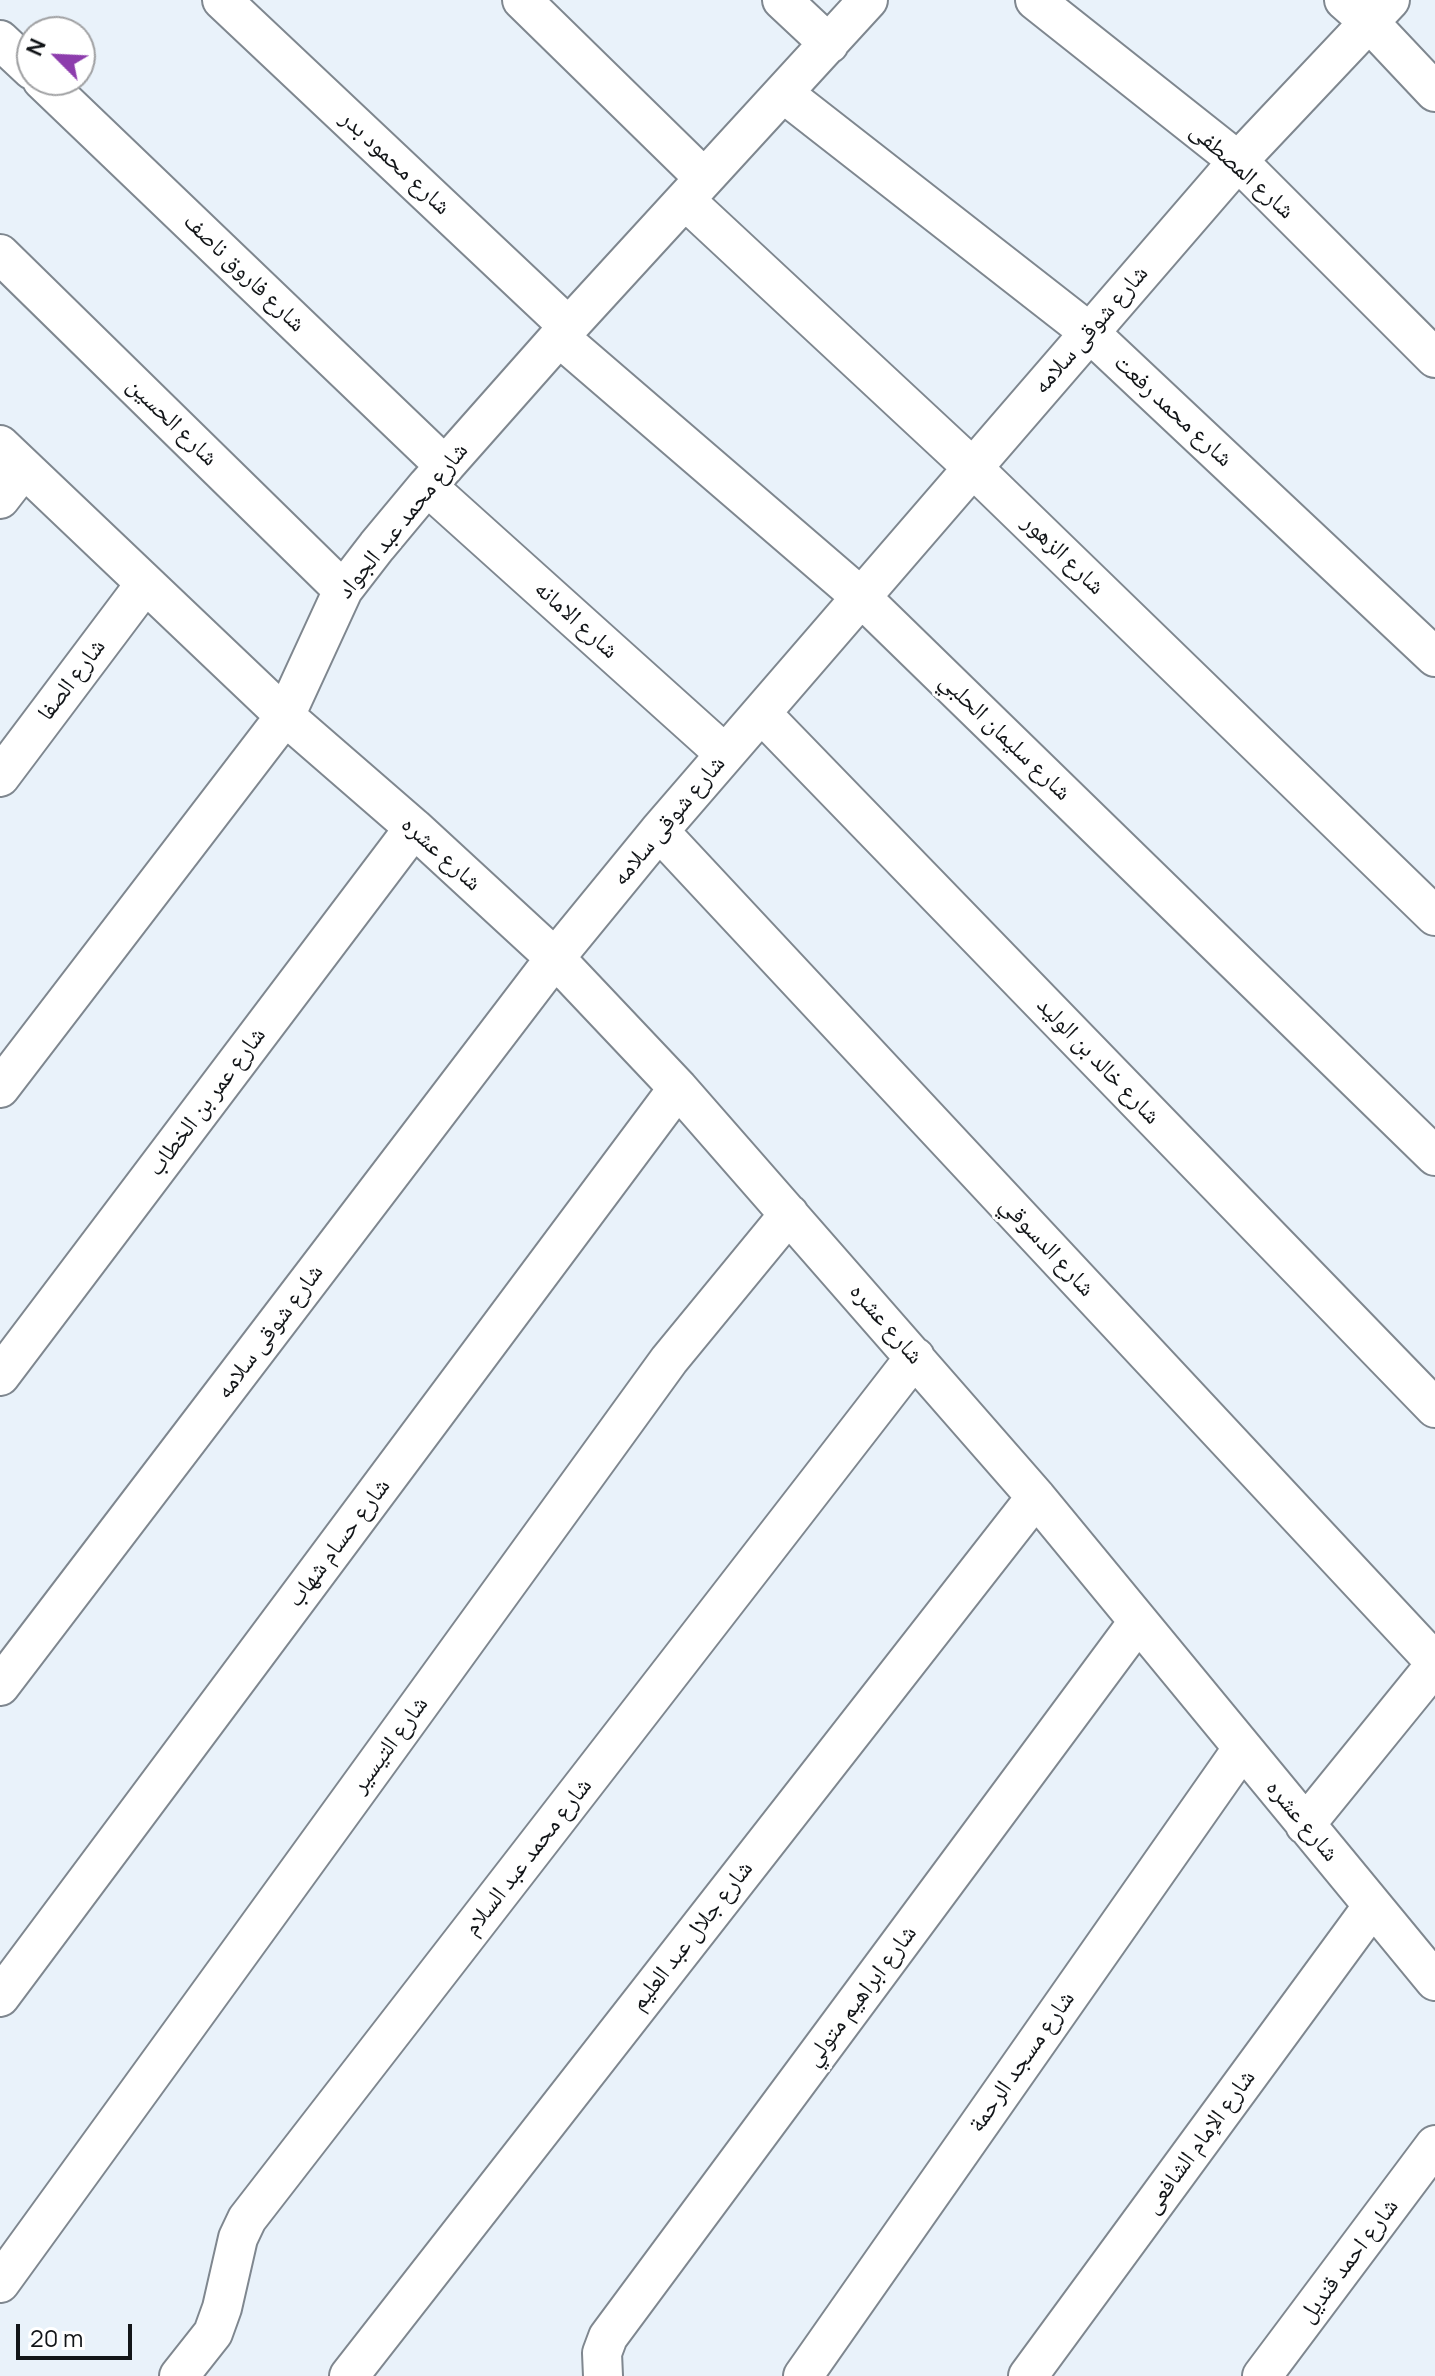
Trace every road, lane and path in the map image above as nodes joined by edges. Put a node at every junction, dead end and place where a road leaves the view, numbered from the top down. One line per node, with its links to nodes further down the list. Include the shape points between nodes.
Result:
1 (222, 0): 16 (street, شارع محمود بدر)
2 (522, 0): 14 (street, شارع الزهور)
3 (782, 0): 8 (street)
4 (868, 0): 8 (street, شارع محمد عبد الجواد)
5 (1035, 0): 13 (street, شارع المصطفى)
6 (1368, 8): 10 (street); 13 (street, شارع شوقى سلامه)
7 (0, 40): 9 (street)
8 (829, 44): 11 (street, شارع محمد عبد الجواد)
9 (16, 55)
10 (1435, 92)
11 (783, 93): 14 (street, شارع محمد عبد الجواد); 17 (street, شارع محمد رفعت)
12 (58, 96): 21 (street, شارع فاروق ناصف)
13 (1238, 161): 17 (street, شارع شوقى سلامه); 18 (street, شارع المصطفى)
14 (694, 189): 16 (street, شارع محمد عبد الجواد); 20 (street, شارع الزهور)
15 (0, 254): 24 (street, شارع الحسين)
16 (564, 332): 21 (street, شارع محمد عبد الجواد); 25 (street, شارع سليمان الحلبي)
17 (1089, 332): 20 (street, شارع شوقى سلامه); 26 (street, شارع محمد رفعت)
18 (1435, 358)
19 (12, 456): 22 (street); 23 (street, شارع عشره)
20 (973, 468): 25 (street, شارع شوقى سلامه); 33 (street, شارع الزهور)
21 (436, 476): 24 (street, شارع محمد عبد الجواد); 29 (street, شارع الامانه)
22 (0, 499)
23 (145, 584): 28 (street, شارع عشره); 30 (street, شارع الصفا)
24 (343, 590): 28 (street, شارع محمد عبد الجواد)
25 (861, 597): 27 (street, شارع شوقى سلامه); 37 (street, شارع سليمان الحلبي)
26 (1435, 657)
27 (761, 713): 29 (street, شارع شوقى سلامه); 41 (street, شارع خالد بن الوليد)
28 (285, 716): 31 (street, شارع عشره); 35 (street, شارع محمد عبد الجواد)
29 (725, 754): 32 (street, شارع شوقى سلامه)
30 (0, 777)
31 (414, 828): 34 (street, شارع عشره); 40 (street, شارع عمر بن الخطاب)
32 (659, 831): 34 (street, شارع شوقى سلامه); 44 (street, شارع الدسوقي)
33 (1435, 916)
34 (555, 958): 36 (street, شارع عشره); 45 (street, شارع شوقى سلامه)
35 (0, 1088)
36 (678, 1088): 38 (street, شارع عشره); 50 (street, شارع حسام شهاب)
37 (1435, 1156)
38 (789, 1214): 39 (street, شارع عشره); 52 (street, شارع التيسير, via 669,1360)
39 (915, 1357): 42 (street, شارع عشره); 53 (street, شارع محمد عبد السلام, via 247,2219 213,2333)
40 (0, 1376)
41 (1435, 1408)
42 (1036, 1497): 43 (street, شارع عشره); 54 (street, شارع جلال عبد العليم)
43 (1138, 1622): 46 (street, شارع عشره); 55 (street, شارع ابراهيم متولي, via 608,2337)
44 (1435, 1664): 47 (street)
45 (0, 1686)
46 (1242, 1749): 47 (street, شارع عشره); 56 (street, شارع مسجد الرحمة)
47 (1305, 1825): 48 (street, شارع عشره)
48 (1372, 1907): 49 (street, شارع عشره); 57 (street, شارع الإمام الشافعى)
49 (1433, 1974)
50 (0, 1997)
51 (1435, 2145): 58 (street, شارع احمد قنديل)
52 (0, 2283)
53 (179, 2376)
54 (349, 2376)
55 (603, 2376)
56 (803, 2376)
57 (1028, 2376)
58 (1262, 2376)

